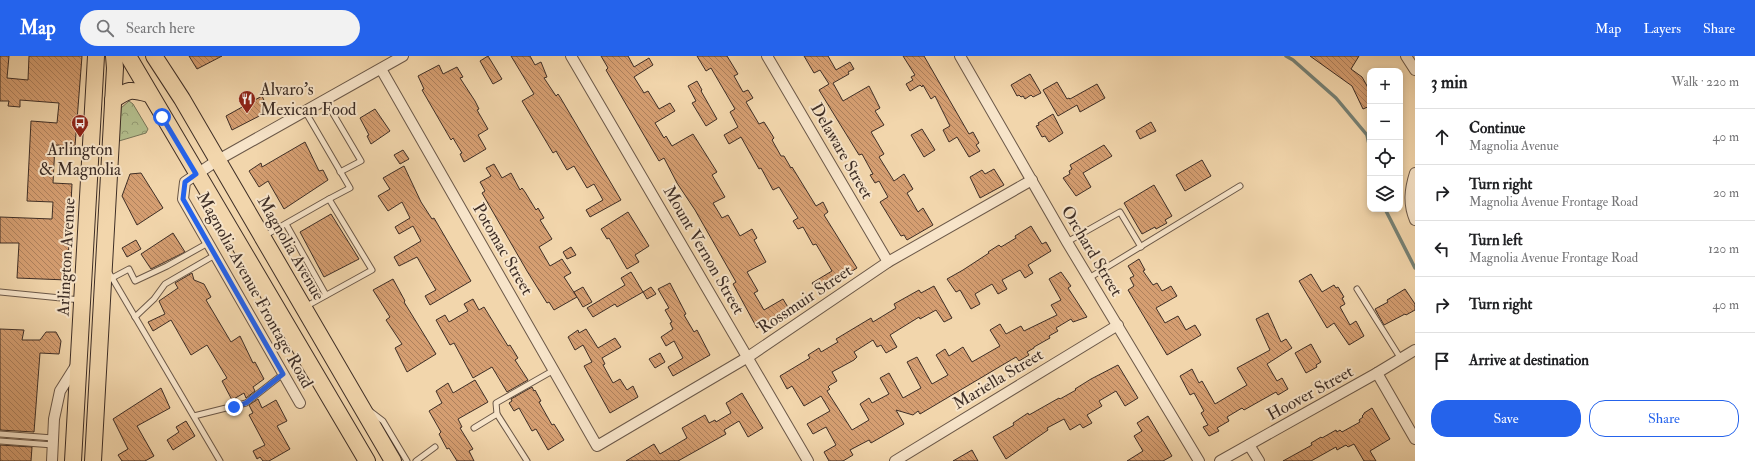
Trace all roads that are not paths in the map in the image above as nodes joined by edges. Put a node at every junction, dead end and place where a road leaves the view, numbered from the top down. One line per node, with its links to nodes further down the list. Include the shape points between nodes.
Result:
1 (96, 56): 37 (main road, Arlington Avenue)
2 (114, 56): 13 (main road)
3 (128, 56): 12 (main road)
4 (154, 56): 16 (main road, Magnolia Avenue)
5 (403, 56): 10 (street, Magnolia Avenue Frontage Road)
6 (571, 56): 42 (street, Mount Vernon Street)
7 (767, 56): 30 (street, Delaware Street)
8 (960, 56): 20 (street, Orchard Street)
9 (1406, 56): 11 (street)
10 (381, 69): 14 (street, Magnolia Avenue Frontage Road); 45 (street, Potomac Street)
11 (1415, 70)
12 (149, 94): 13 (main road, via 127,91); 19 (main road)
13 (113, 100): 31 (main road)
14 (325, 100): 15 (street, Magnolia Avenue Frontage Road); 17 (lane, via 361,161)
15 (305, 111): 16 (street, Magnolia Avenue Frontage Road); 17 (lane)
16 (218, 160): 19 (street, Magnolia Avenue Frontage Road); 25 (main road, Magnolia Avenue)
17 (340, 172): 22 (lane, via 350,188)
18 (1415, 173): 23 (street, via 1410,191)
19 (196, 174): 27 (street, Magnolia Avenue Frontage Road, via 185,182 183,199); 64 (main road)
20 (1032, 180): 26 (street, Orchard Street); 30 (street, Rossmuir Street)
21 (1240, 186): 28 (lane)
22 (329, 199): 24 (lane); 36 (lane, via 372,270)
23 (1415, 220)
24 (286, 224): 25 (lane); 36 (lane)
25 (263, 237): 38 (main road, Magnolia Avenue)
26 (1067, 242): 28 (lane, via 1120,212); 33 (street, Orchard Street)
27 (208, 243): 29 (street, Magnolia Avenue Frontage Road); 32 (lane, via 135,281 129,269)
28 (1141, 247): 33 (lane)
29 (215, 255): 39 (lane, via 165,284); 47 (street, Magnolia Avenue Frontage Road)
30 (888, 262): 42 (street, Rossmuir Street)
31 (104, 263): 32 (lane); 62 (main road)
32 (112, 278): 39 (lane)
33 (1089, 278): 40 (street, Orchard Street)
34 (1357, 289): 43 (lane)
35 (0, 292): 37 (lane)
36 (326, 295): 38 (lane)
37 (82, 300): 44 (main road, Arlington Avenue)
38 (304, 307): 48 (main road, Magnolia Avenue)
39 (136, 317): 51 (lane)
40 (1118, 325): 70 (street, Mariella Street); 71 (street, Orchard Street)
41 (1415, 350): 43 (street, Hoover Street)
42 (748, 357): 58 (street, Rossmuir Street); 69 (street, Mount Vernon Street)
43 (1400, 359): 46 (street, Hoover Street)
44 (79, 360): 56 (street, via 60,391 54,419); 61 (main road, Arlington Avenue)
45 (554, 370): 50 (lane, via 496,403); 58 (street, Potomac Street)
46 (1377, 373): 54 (street); 57 (street, Hoover Street)
47 (283, 374): 49 (street, Magnolia Avenue Frontage Road); 51 (lane, via 246,403)
48 (359, 402): 65 (main road, Magnolia Avenue); 66 (lane, via 383,421)
49 (300, 403)
50 (497, 414): 52 (lane); 68 (lane)
51 (194, 416): 63 (lane)
52 (474, 428)
53 (0, 434): 56 (lane)
54 (1415, 439)
55 (0, 442): 56 (lane)
56 (53, 442): 60 (street)
57 (1249, 445): 72 (street, Hoover Street); 73 (street)
58 (597, 446)
59 (435, 447): 67 (lane)
60 (52, 461)
61 (73, 461)
62 (93, 461)
63 (220, 461)
64 (367, 461)
65 (393, 461)
66 (407, 461)
67 (416, 461)
68 (527, 461)
69 (808, 461)
70 (894, 461)
71 (1199, 461)
72 (1220, 461)
73 (1259, 461)

